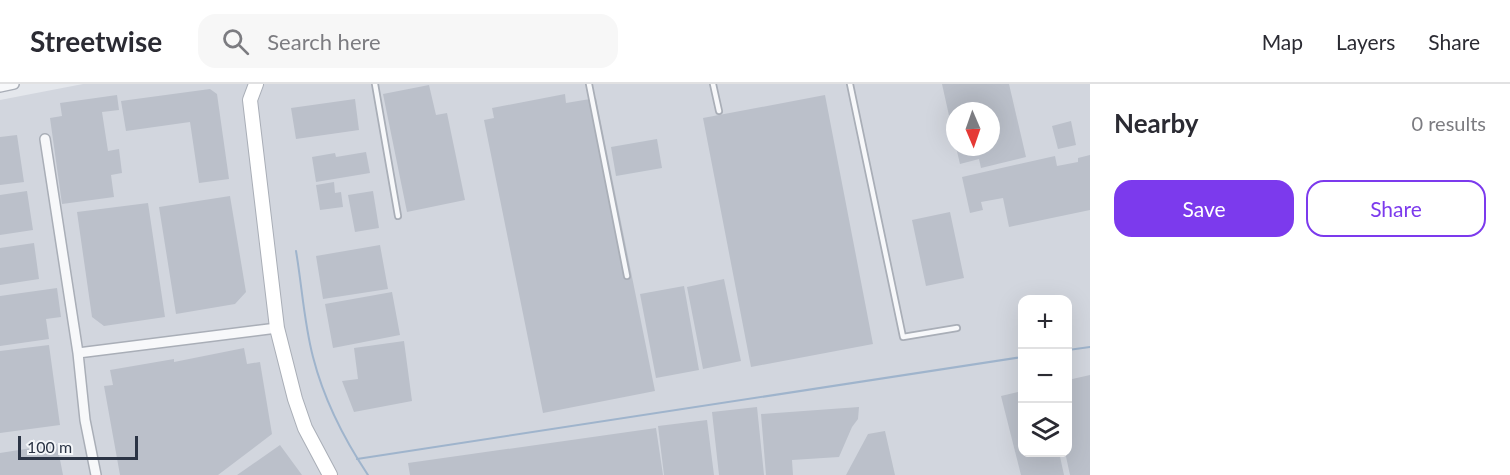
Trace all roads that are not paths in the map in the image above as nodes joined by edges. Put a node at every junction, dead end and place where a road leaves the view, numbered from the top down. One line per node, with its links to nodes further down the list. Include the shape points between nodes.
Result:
1 (14, 84): 7 (street)
2 (256, 84): 12 (street, via 250,100)
3 (375, 84): 10 (lane)
4 (589, 84): 11 (lane)
5 (713, 84): 8 (lane)
6 (850, 84): 13 (lane, via 903,338)
7 (1, 86)
8 (719, 111)
9 (45, 139): 14 (street)
10 (398, 216)
11 (627, 276)
12 (277, 328): 14 (street); 16 (street, via 298,409)
13 (957, 328)
14 (78, 353): 15 (street)
15 (96, 475)
16 (330, 475)

